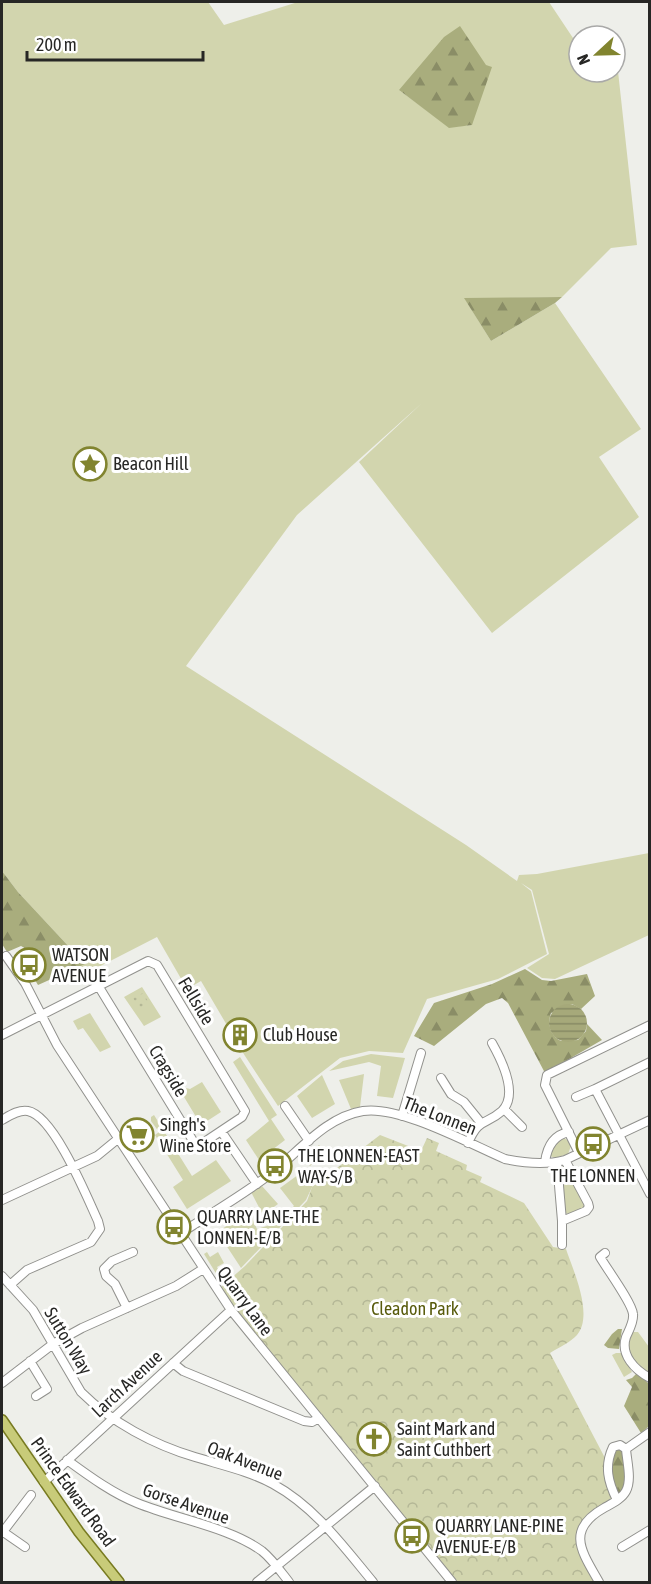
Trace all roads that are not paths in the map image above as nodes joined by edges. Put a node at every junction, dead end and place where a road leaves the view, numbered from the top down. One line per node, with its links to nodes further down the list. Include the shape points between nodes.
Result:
1 (6, 956): 3 (street, Quarry Lane)
2 (99, 987): 3 (street); 19 (street, Cragside, via 195,1144); 19 (street, Fellside, via 148,961 157,965 245,1111)
3 (43, 1016): 5 (street); 22 (street, Quarry Lane, via 57,1045)
4 (650, 1025): 20 (street, via 548,1075 545,1085)
5 (2, 1035)
6 (492, 1043): 13 (street, via 508,1080)
7 (421, 1053): 14 (street)
8 (650, 1062): 10 (street)
9 (441, 1078): 17 (street)
10 (595, 1089): 11 (street); 21 (street)
11 (576, 1097)
12 (285, 1106): 23 (street)
13 (504, 1109): 17 (street); 18 (street)
14 (402, 1116): 23 (street, The Lonnen, via 364,1110 330,1124); 24 (street, The Lonnen)
15 (2, 1120): 28 (street, via 22,1111 38,1115)
16 (650, 1120): 21 (street, The Lonnen)
17 (481, 1123): 24 (street)
18 (522, 1127)
19 (221, 1131): 29 (street)
20 (569, 1132): 25 (street); 27 (street, via 553,1140)
21 (617, 1135): 25 (street, The Lonnen); 30 (street)
22 (120, 1138): 28 (street); 33 (street, Quarry Lane)
23 (309, 1141): 29 (street, The Lonnen)
24 (468, 1143): 27 (street, The Lonnen, via 505,1159)
25 (579, 1153): 26 (street, The Lonnen)
26 (561, 1161): 27 (street, The Lonnen); 32 (street); 32 (street, via 589,1207)
27 (545, 1162)
28 (74, 1167): 31 (street); 39 (street, via 98,1221 97,1236 27,1270)
29 (257, 1184): 33 (street, The Lonnen)
30 (650, 1194)
31 (2, 1200)
32 (562, 1221): 34 (street)
33 (181, 1233): 37 (street, Quarry Lane)
34 (562, 1245)
35 (134, 1252): 40 (street, via 112,1261 104,1269)
36 (605, 1252): 45 (street, via 600,1257 633,1314 625,1339 627,1356 633,1366)
37 (203, 1269): 40 (street); 41 (street, Quarry Lane)
38 (2, 1276): 39 (street, Sutton Way)
39 (10, 1286): 42 (street, Sutton Way, via 33,1310)
40 (127, 1308): 42 (street)
41 (231, 1310): 44 (street, Larch Avenue); 49 (street, Quarry Lane)
42 (53, 1344): 43 (street); 48 (street, Sutton Way, via 81,1392)
43 (30, 1361): 46 (street); 47 (street, via 47,1389)
44 (173, 1363): 48 (street, Larch Avenue); 49 (street, via 183,1371 304,1421)
45 (650, 1378)
46 (2, 1383)
47 (36, 1396)
48 (114, 1418): 53 (street, Larch Avenue); 58 (street, Oak Avenue, via 168,1448 270,1483)
49 (319, 1418): 55 (street, Quarry Lane)
50 (2, 1420): 54 (main road, Prince Edward Road)
51 (650, 1432): 52 (street)
52 (626, 1449): 57 (street, via 627,1491); 57 (street, via 620,1445 613,1447 607,1459 610,1487)
53 (67, 1460): 54 (street, Larch Avenue); 63 (street, Gorse Avenue, via 136,1503 249,1543)
54 (44, 1482): 64 (main road, Prince Edward Road)
55 (375, 1486): 58 (street); 68 (street, Quarry Lane)
56 (31, 1495): 60 (street)
57 (617, 1500): 69 (street, via 588,1518 579,1540)
58 (326, 1525): 63 (street); 67 (street, Oak Avenue)
59 (650, 1530): 61 (street)
60 (2, 1532): 62 (street)
61 (622, 1546)
62 (25, 1547)
63 (276, 1567): 65 (street); 66 (street, Gorse Avenue)
64 (119, 1582)
65 (257, 1582)
66 (289, 1582)
67 (373, 1582)
68 (452, 1582)
69 (598, 1582)

